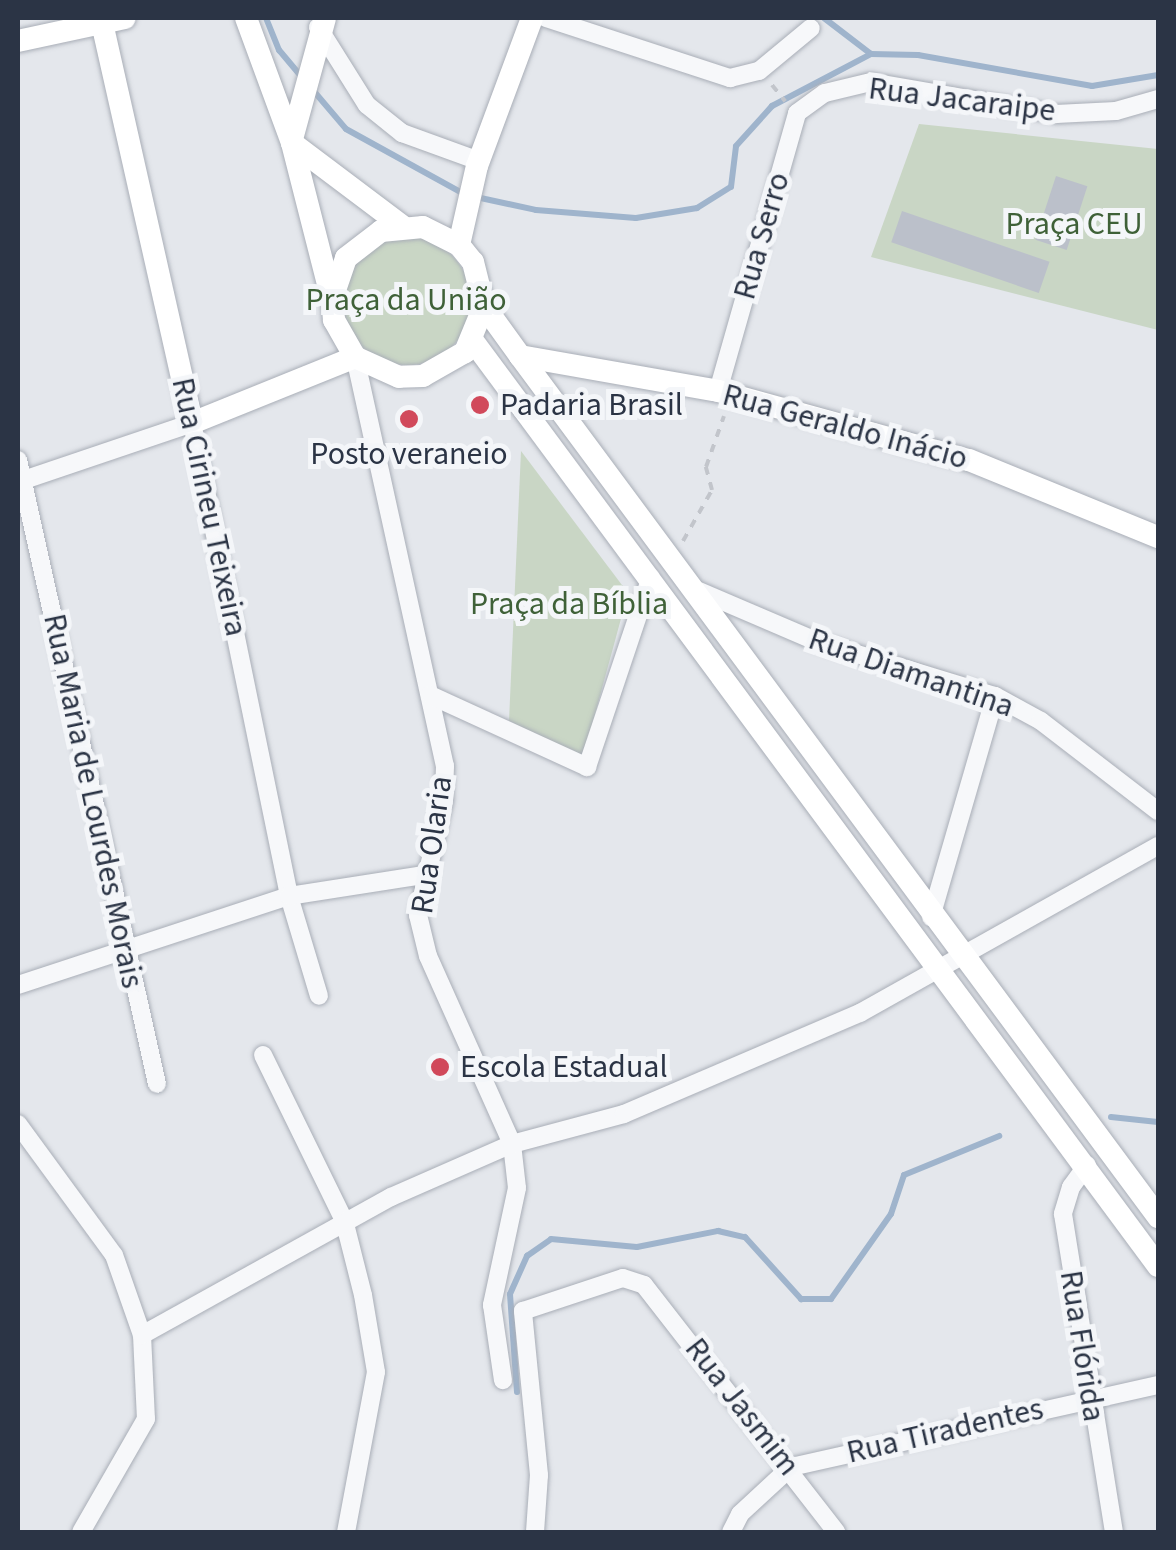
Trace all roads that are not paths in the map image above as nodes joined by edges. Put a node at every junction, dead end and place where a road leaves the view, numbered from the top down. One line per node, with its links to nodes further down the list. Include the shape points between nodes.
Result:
1 (246, 18): 10 (street)
2 (532, 18): 11 (street)
3 (546, 18): 6 (street, via 730,78 759,71)
4 (110, 19): 7 (street); 20 (street, Rua Cirineu Teixeira)
5 (319, 27): 10 (street); 11 (street, via 338,69 378,114 402,133)
6 (811, 28)
7 (18, 41)
8 (1158, 99): 9 (street, Rua Jacaraipe, via 1116,111 1056,114 872,82 825,93)
9 (796, 113): 19 (street, Rua Serro)
10 (292, 143): 12 (street); 14 (street)
11 (478, 164): 13 (street)
12 (402, 226): 13 (street, via 442,234); 14 (street, via 380,231 354,250)
13 (459, 245): 15 (street, via 473,262)
14 (332, 299): 18 (street, via 334,320)
15 (484, 306): 16 (street); 17 (street)
16 (473, 341): 18 (street, via 446,368 423,376 375,370); 24 (street)
17 (520, 356): 19 (street, Rua Geraldo Inácio); 25 (street)
18 (355, 357): 20 (street); 26 (street, Rua Olaria)
19 (725, 393): 23 (street, Rua Geraldo Inácio, via 969,460)
20 (192, 423): 22 (street); 31 (street, Rua Cirineu Teixeira)
21 (18, 460): 22 (street, Rua Maria de Lourdes Morais)
22 (20, 482): 33 (street, Rua Maria de Lourdes Morais)
23 (1158, 536)
24 (652, 577): 26 (street, via 588,768); 35 (street)
25 (699, 591): 27 (street, Rua Diamantina, via 818,642); 32 (street)
26 (430, 695): 30 (street, Rua Olaria, via 445,766 444,800)
27 (995, 696): 28 (street, Rua Diamantina, via 1041,721); 32 (street)
28 (1158, 812)
29 (1158, 846): 34 (street)
30 (423, 874): 31 (street); 41 (street, Rua Olaria, via 418,916 428,956)
31 (288, 896): 33 (street); 37 (street, Rua Cirineu Teixeira)
32 (931, 916): 34 (street)
33 (125, 950): 36 (street); 39 (street, Rua Maria de Lourdes Morais)
34 (966, 956): 35 (street); 43 (street)
35 (938, 970): 41 (street, via 860,1014 624,1114); 42 (street)
36 (18, 985)
37 (319, 996)
38 (263, 1055): 44 (street)
39 (157, 1084)
40 (18, 1124): 46 (street, via 114,1255)
41 (512, 1144): 44 (street); 47 (street, Rua Olaria, via 515,1206 492,1306)
42 (1087, 1165): 45 (street); 49 (street, Rua Flórida, via 1062,1214)
43 (1158, 1217)
44 (344, 1220): 46 (street); 52 (street, via 376,1372)
45 (1158, 1266)
46 (142, 1336): 51 (street, via 146,1419)
47 (502, 1380)
48 (1158, 1385): 49 (street, Rua Tiradentes)
49 (1088, 1398): 50 (street, Rua Tiradentes); 56 (street, Rua Flórida)
50 (791, 1468): 53 (street, Rua Jasmim, via 644,1285 604,1280 523,1311 539,1475); 54 (street, via 740,1514); 55 (street, Rua Jasmim)
51 (81, 1532)
52 (346, 1532)
53 (536, 1532)
54 (731, 1532)
55 (836, 1532)
56 (1114, 1532)

